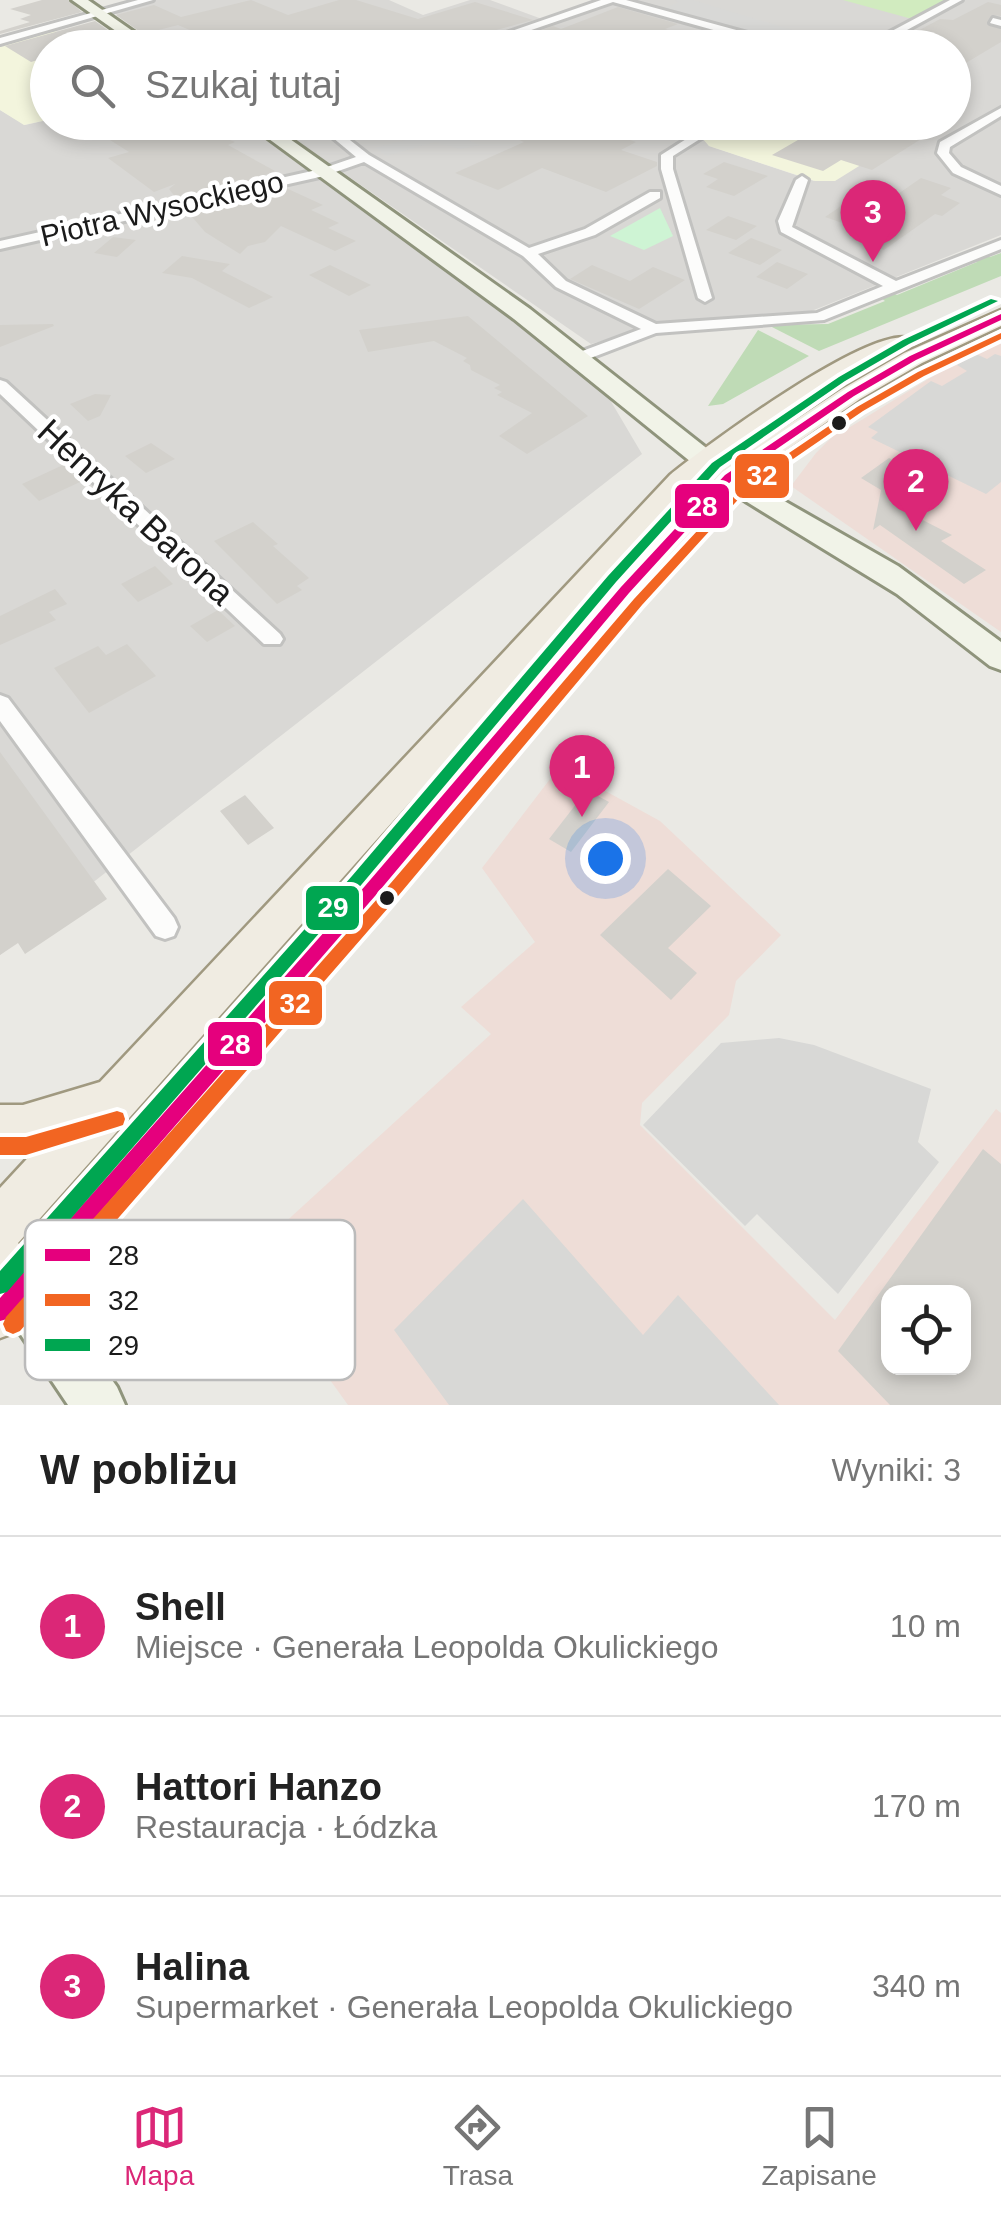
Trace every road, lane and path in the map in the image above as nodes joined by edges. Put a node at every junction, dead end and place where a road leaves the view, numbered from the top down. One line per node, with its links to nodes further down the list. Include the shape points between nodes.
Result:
1 (83, 0): 5 (street)
2 (148, 0): 5 (street)
3 (613, 0): 9 (street); 10 (street)
4 (958, 0): 11 (street)
5 (98, 12): 7 (street); 8 (street)
6 (0, 26): 13 (street)
7 (37, 30)
8 (124, 30)
9 (521, 30)
10 (725, 30)
11 (900, 30)
12 (30, 32): 13 (street)
13 (24, 34): 14 (street)
14 (0, 41)
15 (1001, 111): 16 (street)
16 (971, 128)
17 (279, 140): 22 (street)
18 (342, 140): 21 (street)
19 (687, 140): 30 (street, via 667,155 666,169)
20 (952, 140): 24 (street, via 944,145 946,162)
21 (365, 158): 22 (street, Piotra Wysockiego); 28 (street)
22 (324, 172): 27 (street, Piotra Wysockiego); 34 (street)
23 (802, 180): 29 (street, via 786,229)
24 (1001, 190)
25 (656, 195): 28 (street, via 590,232)
26 (1001, 244): 29 (street)
27 (0, 245)
28 (528, 253): 33 (street, via 561,284)
29 (896, 287): 33 (street, via 819,317)
30 (705, 298)
31 (1001, 300): 36 (main road, via 853,364)
32 (1001, 317): 36 (main road, via 912,358)
33 (654, 329): 34 (street)
34 (583, 356): 36 (street)
35 (0, 386): 37 (street, Henryka Barona)
36 (725, 462): 38 (street); 41 (main road, via 594,573); 43 (main road, via 428,824)
37 (272, 640)
38 (1001, 658)
39 (0, 704): 40 (street)
40 (165, 927)
41 (112, 1102): 42 (main road, via 23,1129); 44 (main road)
42 (0, 1128)
43 (69, 1220)
44 (0, 1225)
45 (25, 1268): 46 (main road)
46 (7, 1288): 47 (street)
47 (25, 1311)
48 (79, 1380): 49 (street)
49 (98, 1405)

